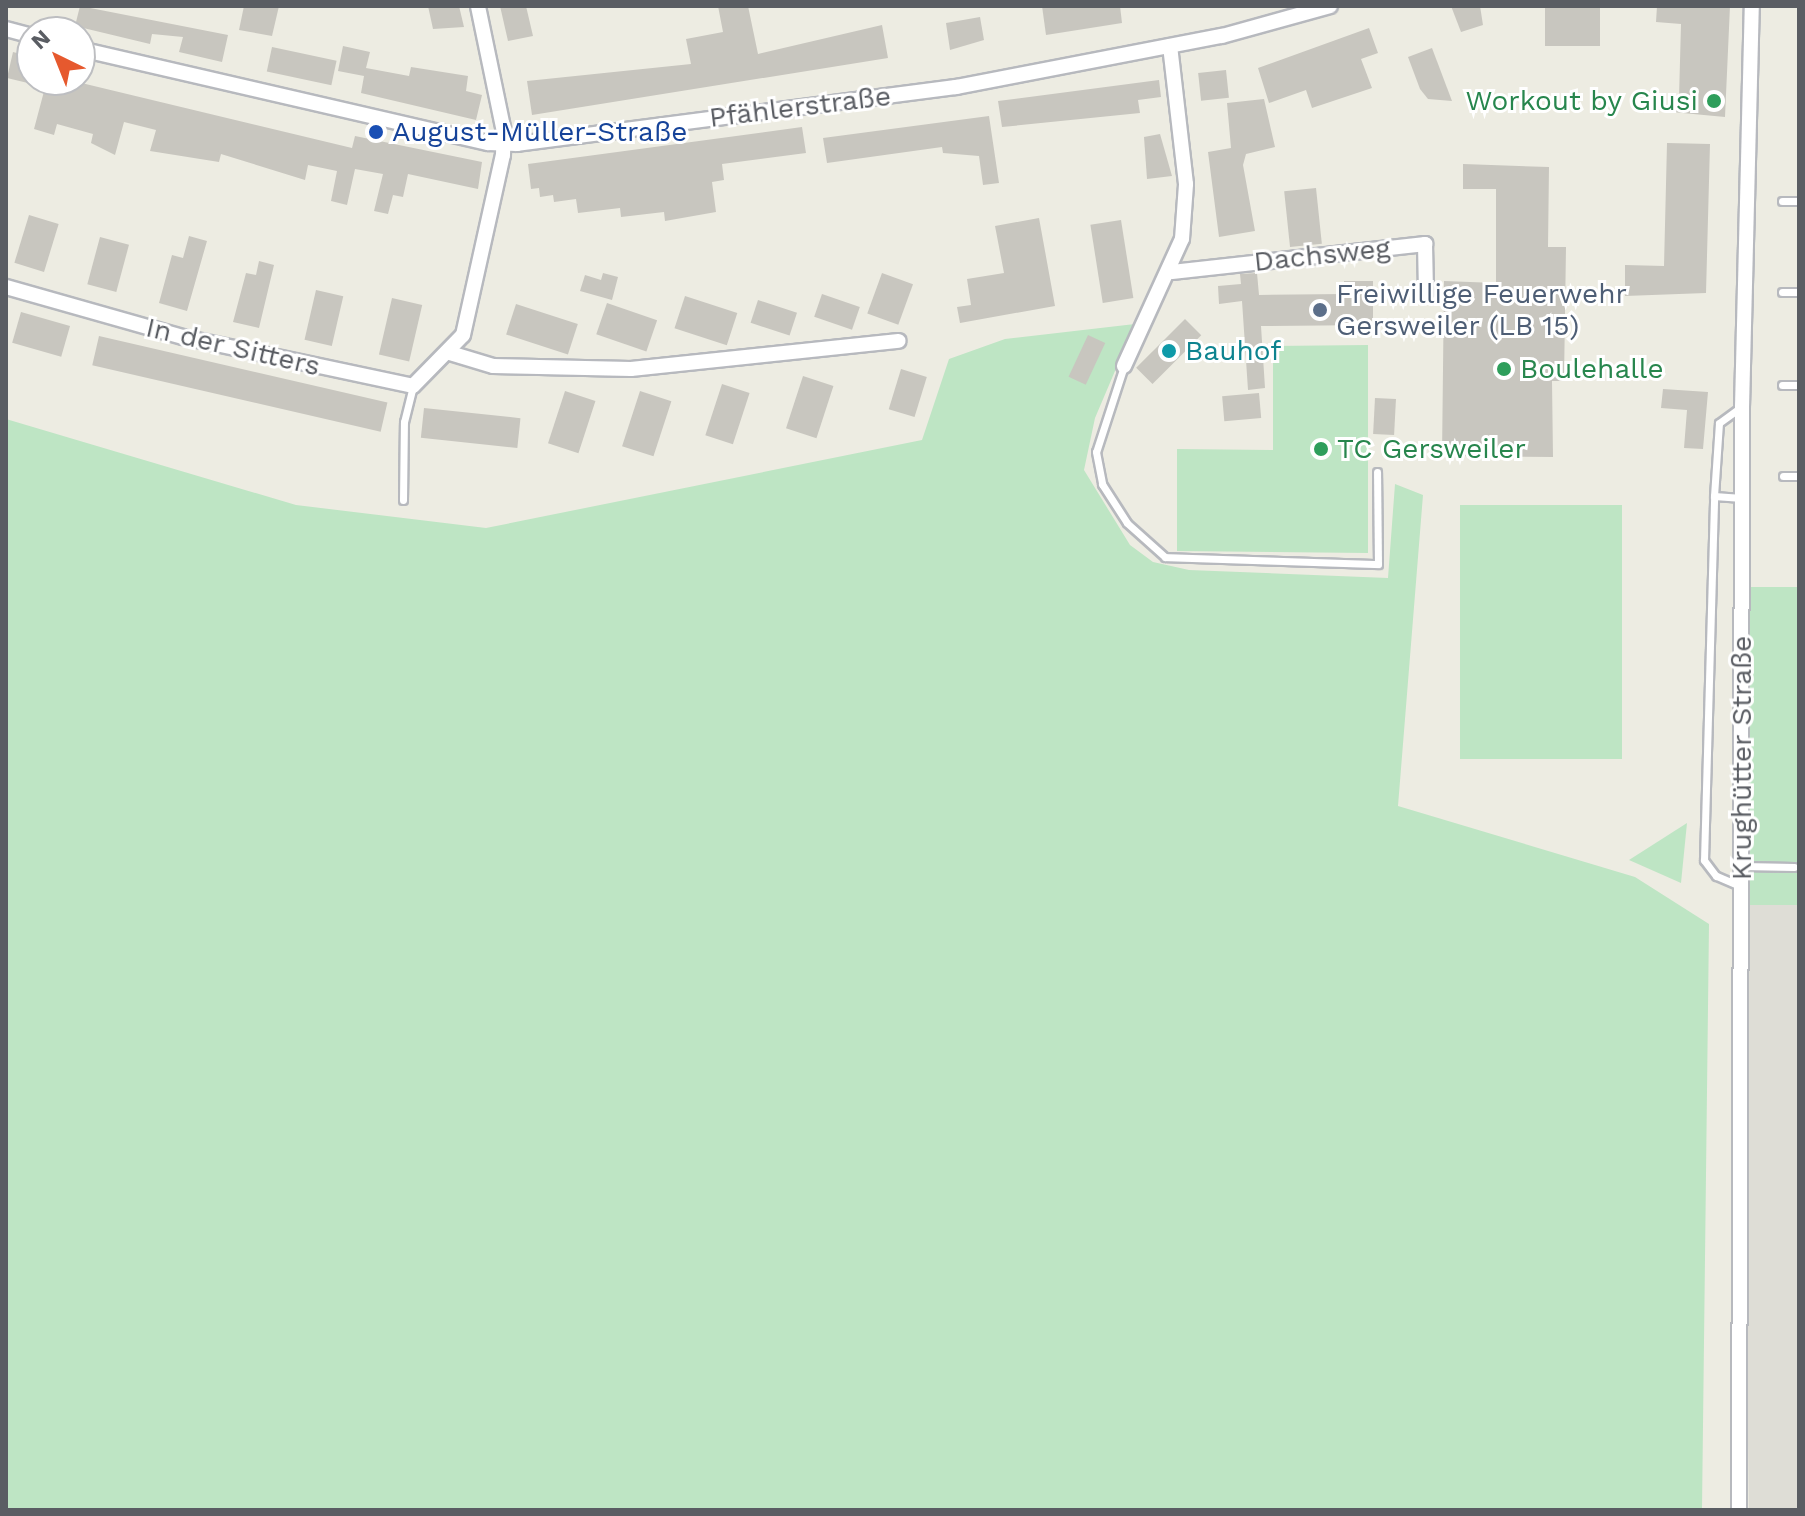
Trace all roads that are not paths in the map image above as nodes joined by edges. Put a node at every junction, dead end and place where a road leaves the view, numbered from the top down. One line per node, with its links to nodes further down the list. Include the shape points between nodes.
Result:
1 (478, 6): 6 (street)
2 (1330, 6): 4 (street, Pfählerstraße)
3 (1752, 6): 20 (street, Krughütter Straße)
4 (1170, 46): 6 (street, Pfählerstraße, via 943,89); 9 (street, via 1186,184)
5 (96, 53): 6 (street, Pfählerstraße)
6 (504, 144): 15 (street, via 473,306)
7 (1782, 201): 8 (lane)
8 (1799, 201)
9 (1172, 272): 11 (street, Dachsweg, via 1425,244); 16 (street)
10 (6, 287): 19 (street, In der Sitters, via 183,337)
11 (1426, 292)
12 (1782, 292): 13 (lane)
13 (1799, 292)
14 (899, 341): 15 (street, via 631,369 493,366)
15 (450, 353): 19 (street)
16 (1124, 366): 21 (lane, via 1096,452 1102,484 1127,523 1165,557 1378,564)
17 (1782, 385): 18 (lane)
18 (1799, 385)
19 (413, 386): 26 (lane, via 404,422)
20 (1742, 407): 24 (lane, via 1728,410 1719,423); 25 (street, Krughütter Straße)
21 (1377, 472)
22 (1783, 476): 23 (lane)
23 (1799, 476)
24 (1714, 496): 25 (lane); 29 (lane, via 1704,860 1716,876)
25 (1742, 498): 27 (street, Krughütter Straße)
26 (403, 500)
27 (1742, 866): 28 (lane); 29 (street, Krughütter Straße)
28 (1794, 867)
29 (1743, 886): 30 (street, Krughütter Straße)
30 (1739, 1510)

